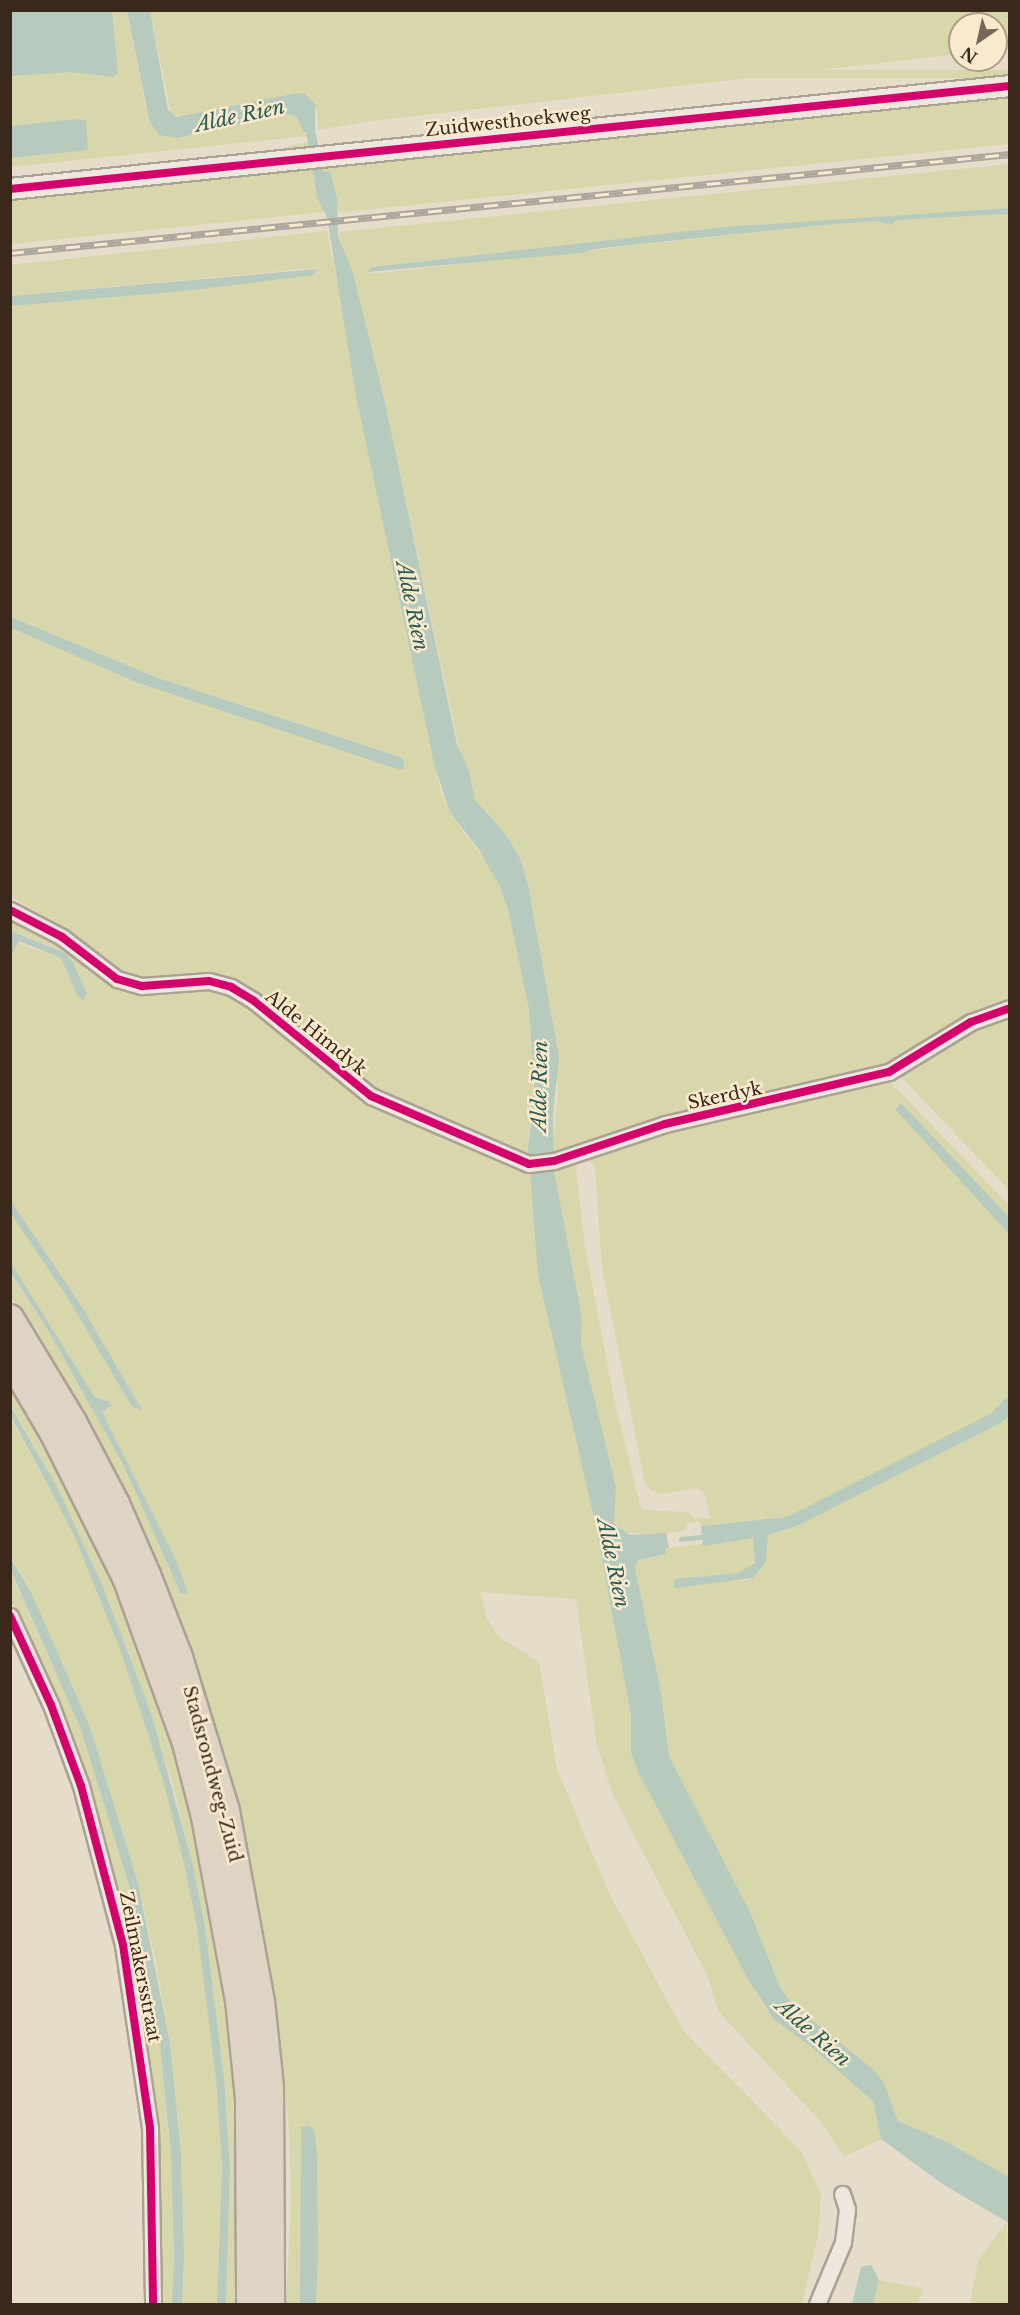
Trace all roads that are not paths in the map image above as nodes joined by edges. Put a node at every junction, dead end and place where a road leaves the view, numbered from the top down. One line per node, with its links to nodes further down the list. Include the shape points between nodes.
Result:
1 (1010, 86): 2 (street, Zuidwesthoekweg)
2 (10, 189)
3 (10, 910): 5 (street, Alde Himdyk, via 62,937 117,980 142,986 209,981 231,987 371,1096 467,1135 515,1160 542,1163)
4 (1010, 1008): 5 (street, Skerdyk, via 971,1022 889,1072 665,1124)
5 (577, 1153)
6 (10, 1318): 12 (highway, Stadsrondweg-Zuid, via 73,1422 139,1554 179,1657 226,1810 261,2001 270,2087)
7 (10, 1359): 11 (highway, Stadsrondweg-Zuid, via 54,1434 127,1580 186,1743 205,1817 239,2000 249,2098)
8 (10, 1616): 10 (street, Zeilmakersstraat, via 51,1705 81,1786 123,1946 150,2128)
9 (842, 2194): 13 (street, via 847,2209 843,2242)
10 (153, 2304)
11 (250, 2304)
12 (271, 2304)
13 (817, 2304)

